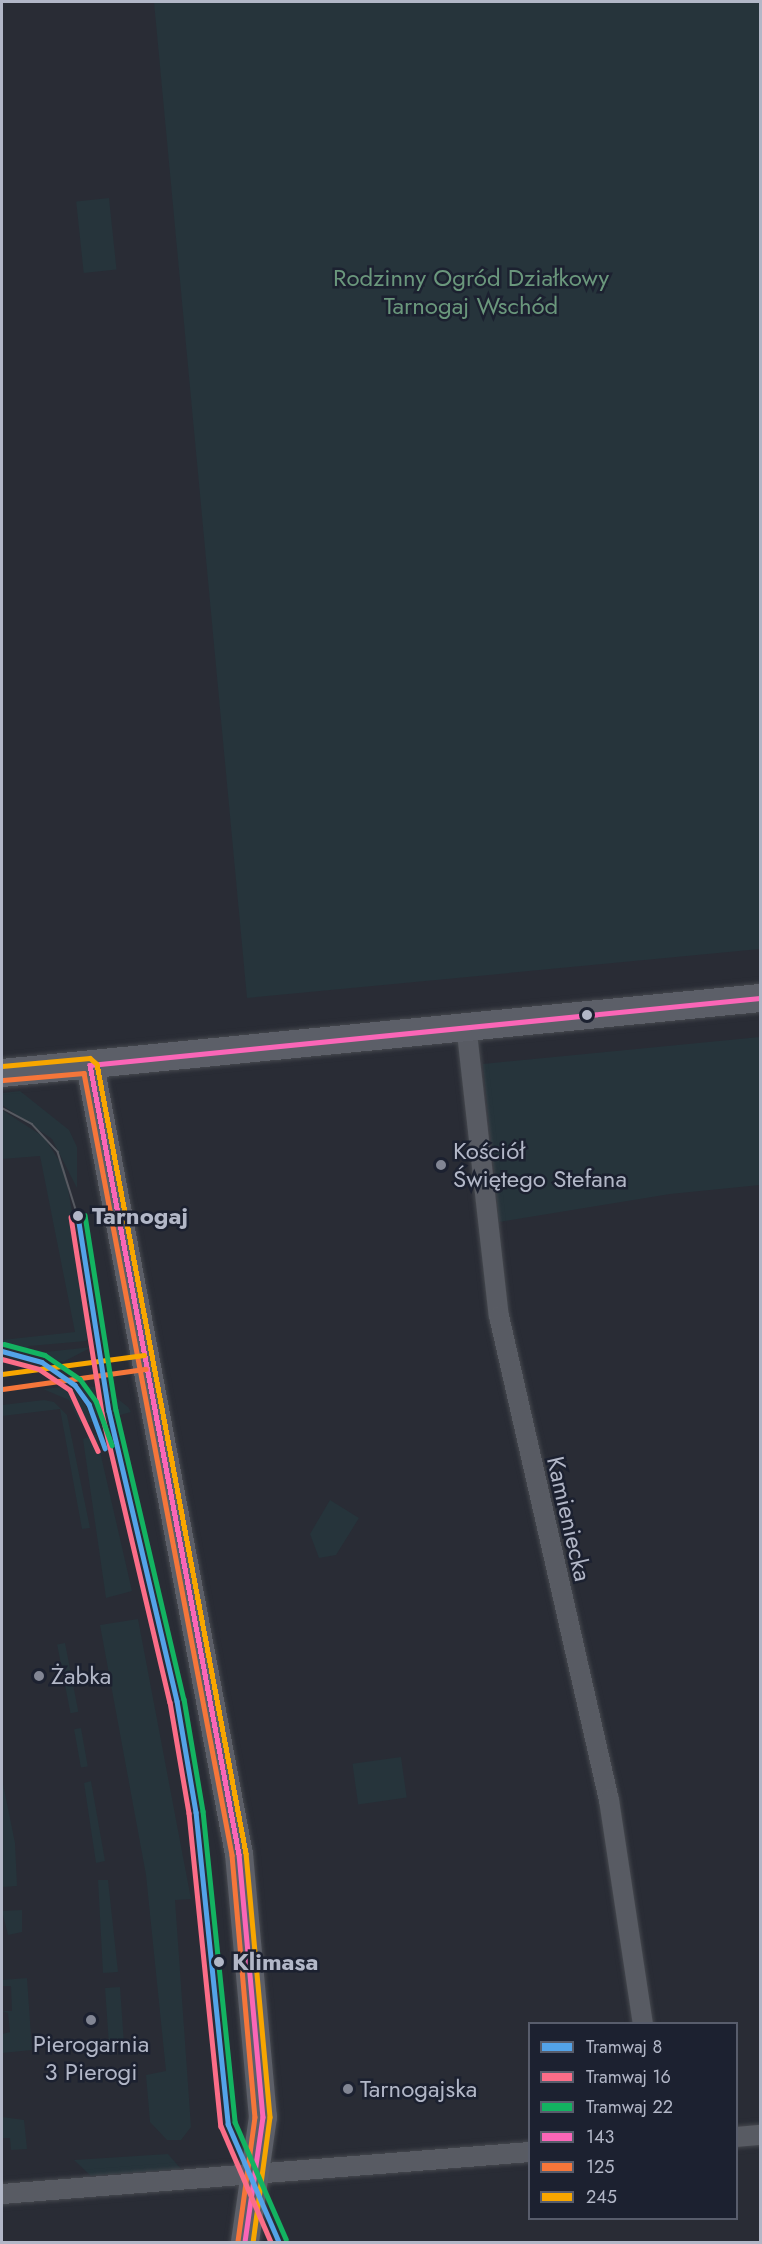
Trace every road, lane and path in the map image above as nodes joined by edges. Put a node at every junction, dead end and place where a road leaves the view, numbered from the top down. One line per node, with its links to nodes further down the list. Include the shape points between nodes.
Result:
1 (760, 998): 2 (street)
2 (466, 1024): 3 (street); 5 (street, Kamieniecka, via 499,1316 609,1800)
3 (90, 1065): 4 (street); 9 (street, via 227,1775 252,1966 263,2117)
4 (2, 1073)
5 (643, 2022)
6 (760, 2135): 7 (street)
7 (738, 2137)
8 (528, 2152): 9 (street)
9 (252, 2174): 10 (street); 11 (street)
10 (2, 2194)
11 (245, 2242)

